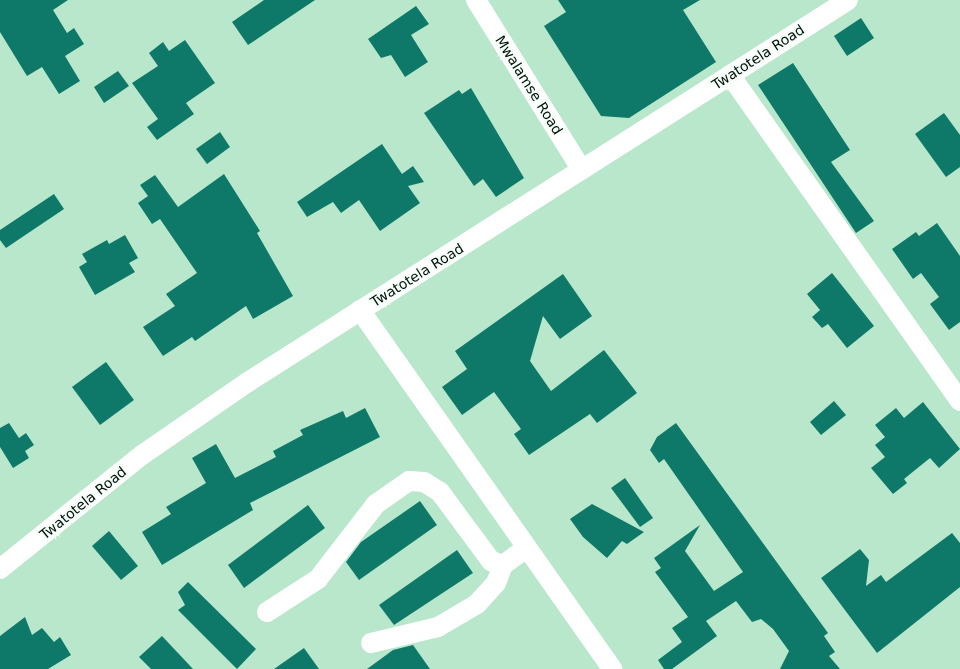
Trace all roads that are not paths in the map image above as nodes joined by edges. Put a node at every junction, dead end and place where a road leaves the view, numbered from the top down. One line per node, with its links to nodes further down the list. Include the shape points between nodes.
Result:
1 (476, 0): 4 (street, Mwalamse Road)
2 (848, 0): 3 (street, Twatotela Road)
3 (730, 75): 4 (street, Twatotela Road); 6 (street)
4 (582, 170): 5 (street, Twatotela Road)
5 (360, 310): 7 (street); 9 (street, Twatotela Road, via 142,455)
6 (960, 401)
7 (525, 549): 8 (street); 12 (street)
8 (502, 565): 10 (street, via 491,561 440,492 424,482 409,481 376,504 318,579); 11 (street, via 496,583 477,604 438,627)
9 (0, 569)
10 (267, 612)
11 (371, 643)
12 (612, 669)

